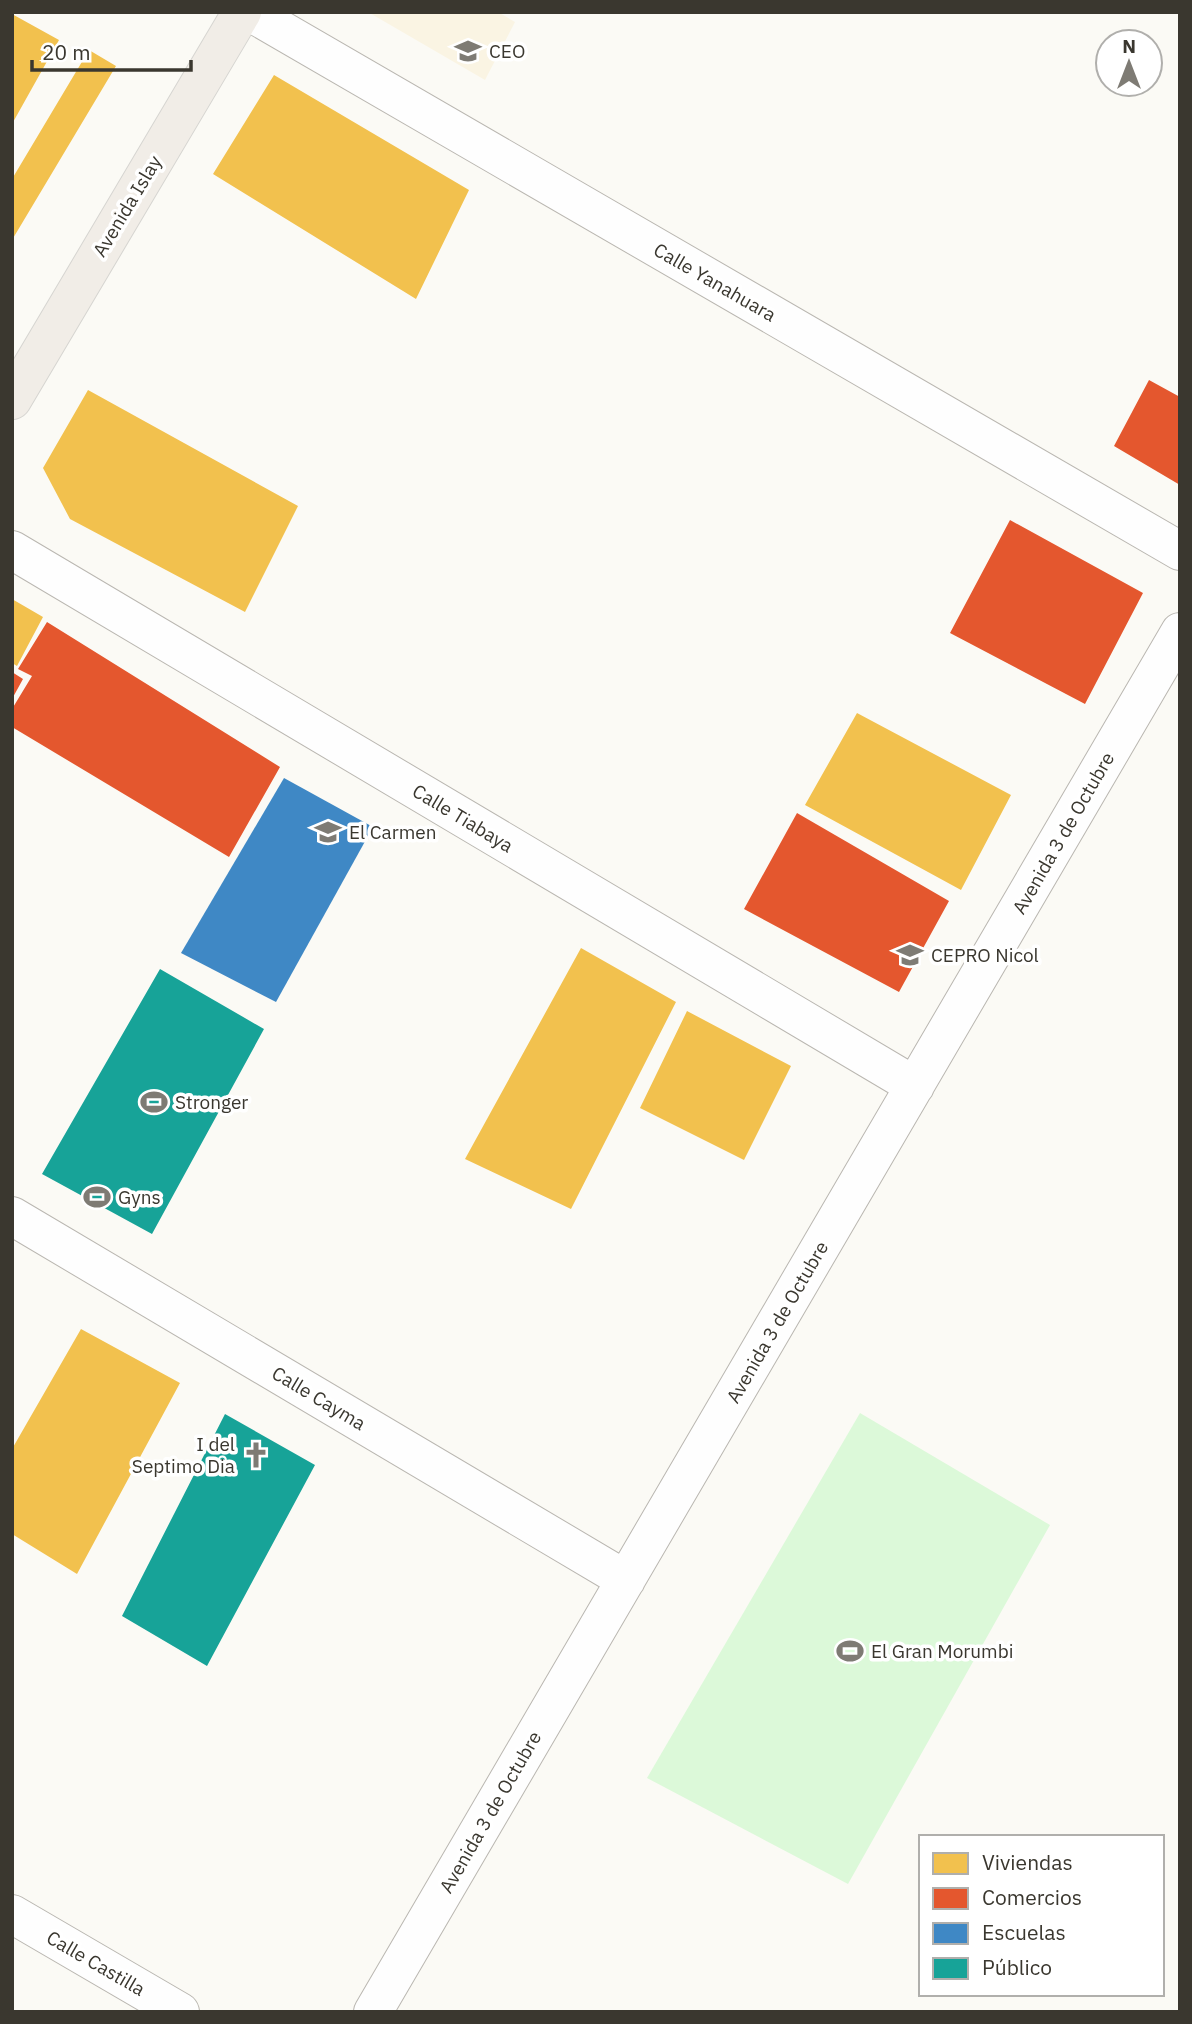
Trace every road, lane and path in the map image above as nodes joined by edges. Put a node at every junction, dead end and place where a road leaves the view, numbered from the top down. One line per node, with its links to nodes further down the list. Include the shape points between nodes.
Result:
1 (242, 12): 3 (main road, Avenida Islay)
2 (250, 12): 5 (street, Calle Yanahuara)
3 (12, 400)
4 (12, 550): 7 (street, Calle Tiabaya)
5 (1180, 551)
6 (1180, 632): 7 (street, Avenida 3 de Octubre)
7 (915, 1086): 9 (street, Avenida 3 de Octubre)
8 (12, 1216): 9 (street, Calle Cayma)
9 (626, 1580): 12 (street, Avenida 3 de Octubre)
10 (12, 1914): 11 (street, Calle Castilla)
11 (180, 2012)
12 (373, 2012)

